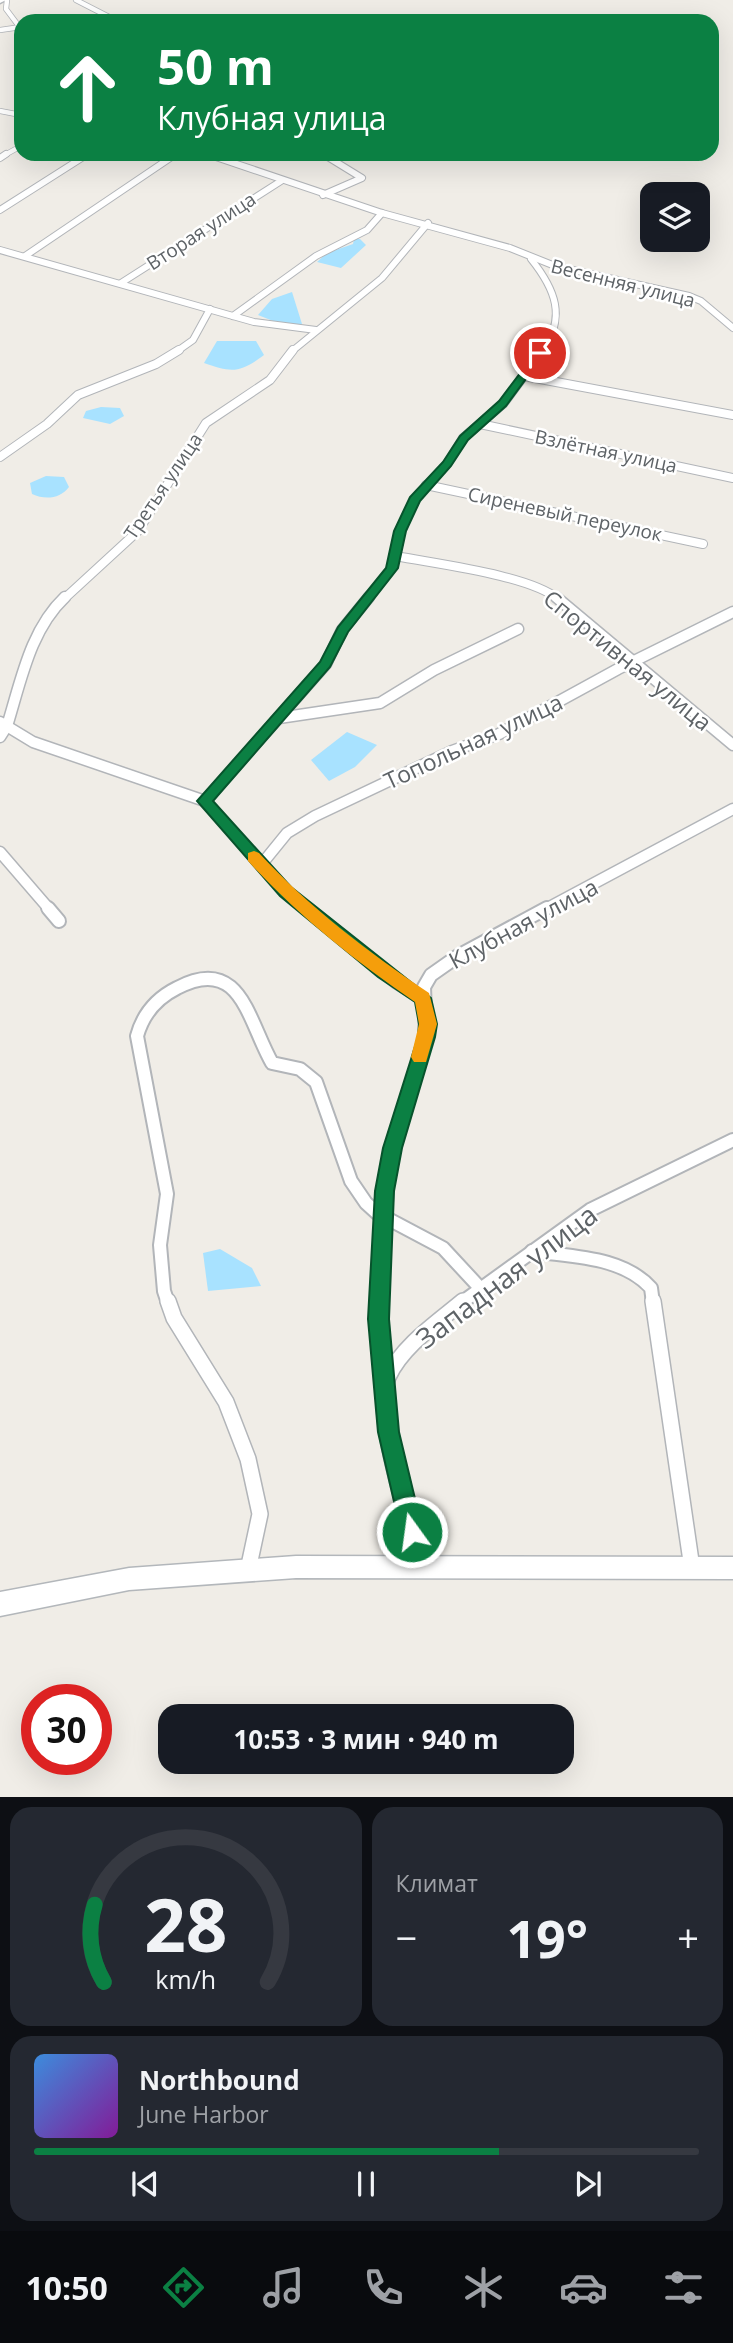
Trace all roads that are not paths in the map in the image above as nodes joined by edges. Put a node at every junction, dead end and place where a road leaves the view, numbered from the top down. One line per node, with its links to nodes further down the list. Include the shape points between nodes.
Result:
1 (3, 0): 4 (street)
2 (76, 0): 3 (street)
3 (103, 14)
4 (14, 20)
5 (78, 161): 11 (street)
6 (167, 161): 15 (street)
7 (225, 161): 9 (street)
8 (334, 161): 10 (street, via 362,178)
9 (281, 181): 10 (street); 17 (street, Вторая улица)
10 (323, 195): 12 (street)
11 (0, 210)
12 (382, 213): 13 (street, Весенняя улица); 19 (street, via 377,223 320,253)
13 (428, 223): 16 (street, Весенняя улица); 21 (street, Третья улица, via 382,278)
14 (0, 250): 15 (street)
15 (25, 256): 17 (street)
16 (531, 259): 20 (street, Весенняя улица, via 696,298); 22 (street, via 550,282 557,302 550,339)
17 (121, 283): 18 (street)
18 (210, 309): 19 (street); 25 (street, via 184,347 142,371 78,395)
19 (233, 316): 21 (street)
20 (733, 328)
21 (316, 331): 34 (street, Третья улица, via 289,354 270,380 206,423 138,531 48,613)
22 (524, 376): 23 (street); 24 (street)
23 (733, 415)
24 (480, 424): 26 (street, Взлётная улица); 27 (street)
25 (0, 457)
26 (733, 478)
27 (426, 485): 28 (street, Сиреневый переулок); 29 (street, via 405,519)
28 (703, 544)
29 (396, 556): 32 (street, Спортивная улица, via 538,586); 33 (street, via 386,578 342,630 326,664)
30 (733, 612): 32 (street, Топольная улица)
31 (518, 629): 33 (street, via 443,665 380,703)
32 (633, 662): 36 (street, Спортивная улица); 40 (street, Топольная улица, via 499,734 444,754 308,820 275,844)
33 (279, 718): 37 (street)
34 (3, 724): 35 (street, Третья улица); 37 (street, via 33,743)
35 (0, 737)
36 (733, 746)
37 (205, 801): 40 (street)
38 (733, 809): 42 (street, Клубная улица, via 445,964 431,975)
39 (0, 852): 41 (street)
40 (261, 865): 42 (street, via 286,892)
41 (59, 921)
42 (423, 998): 44 (street, via 426,1037 392,1148)
43 (733, 1140): 45 (street, Западная улица, via 588,1212)
44 (383, 1216): 46 (street, via 443,1248); 47 (street, via 379,1319); 51 (street, via 366,1203 351,1181 316,1082 300,1069 272,1063 237,990 212,978 181,985 150,1006 140,1020 137,1036 167,1194 160,1270 174,1318 226,1402 248,1459 260,1514)
45 (532, 1251): 46 (street, Западная улица); 49 (street, via 624,1267 646,1279 651,1288)
46 (481, 1289): 47 (street, Западная улица, via 407,1350 394,1364)
47 (384, 1393): 48 (street, via 394,1457)
48 (421, 1567): 49 (main road); 51 (main road)
49 (692, 1568): 50 (main road)
50 (733, 1568)
51 (248, 1570): 52 (main road, via 129,1579)
52 (0, 1604)

